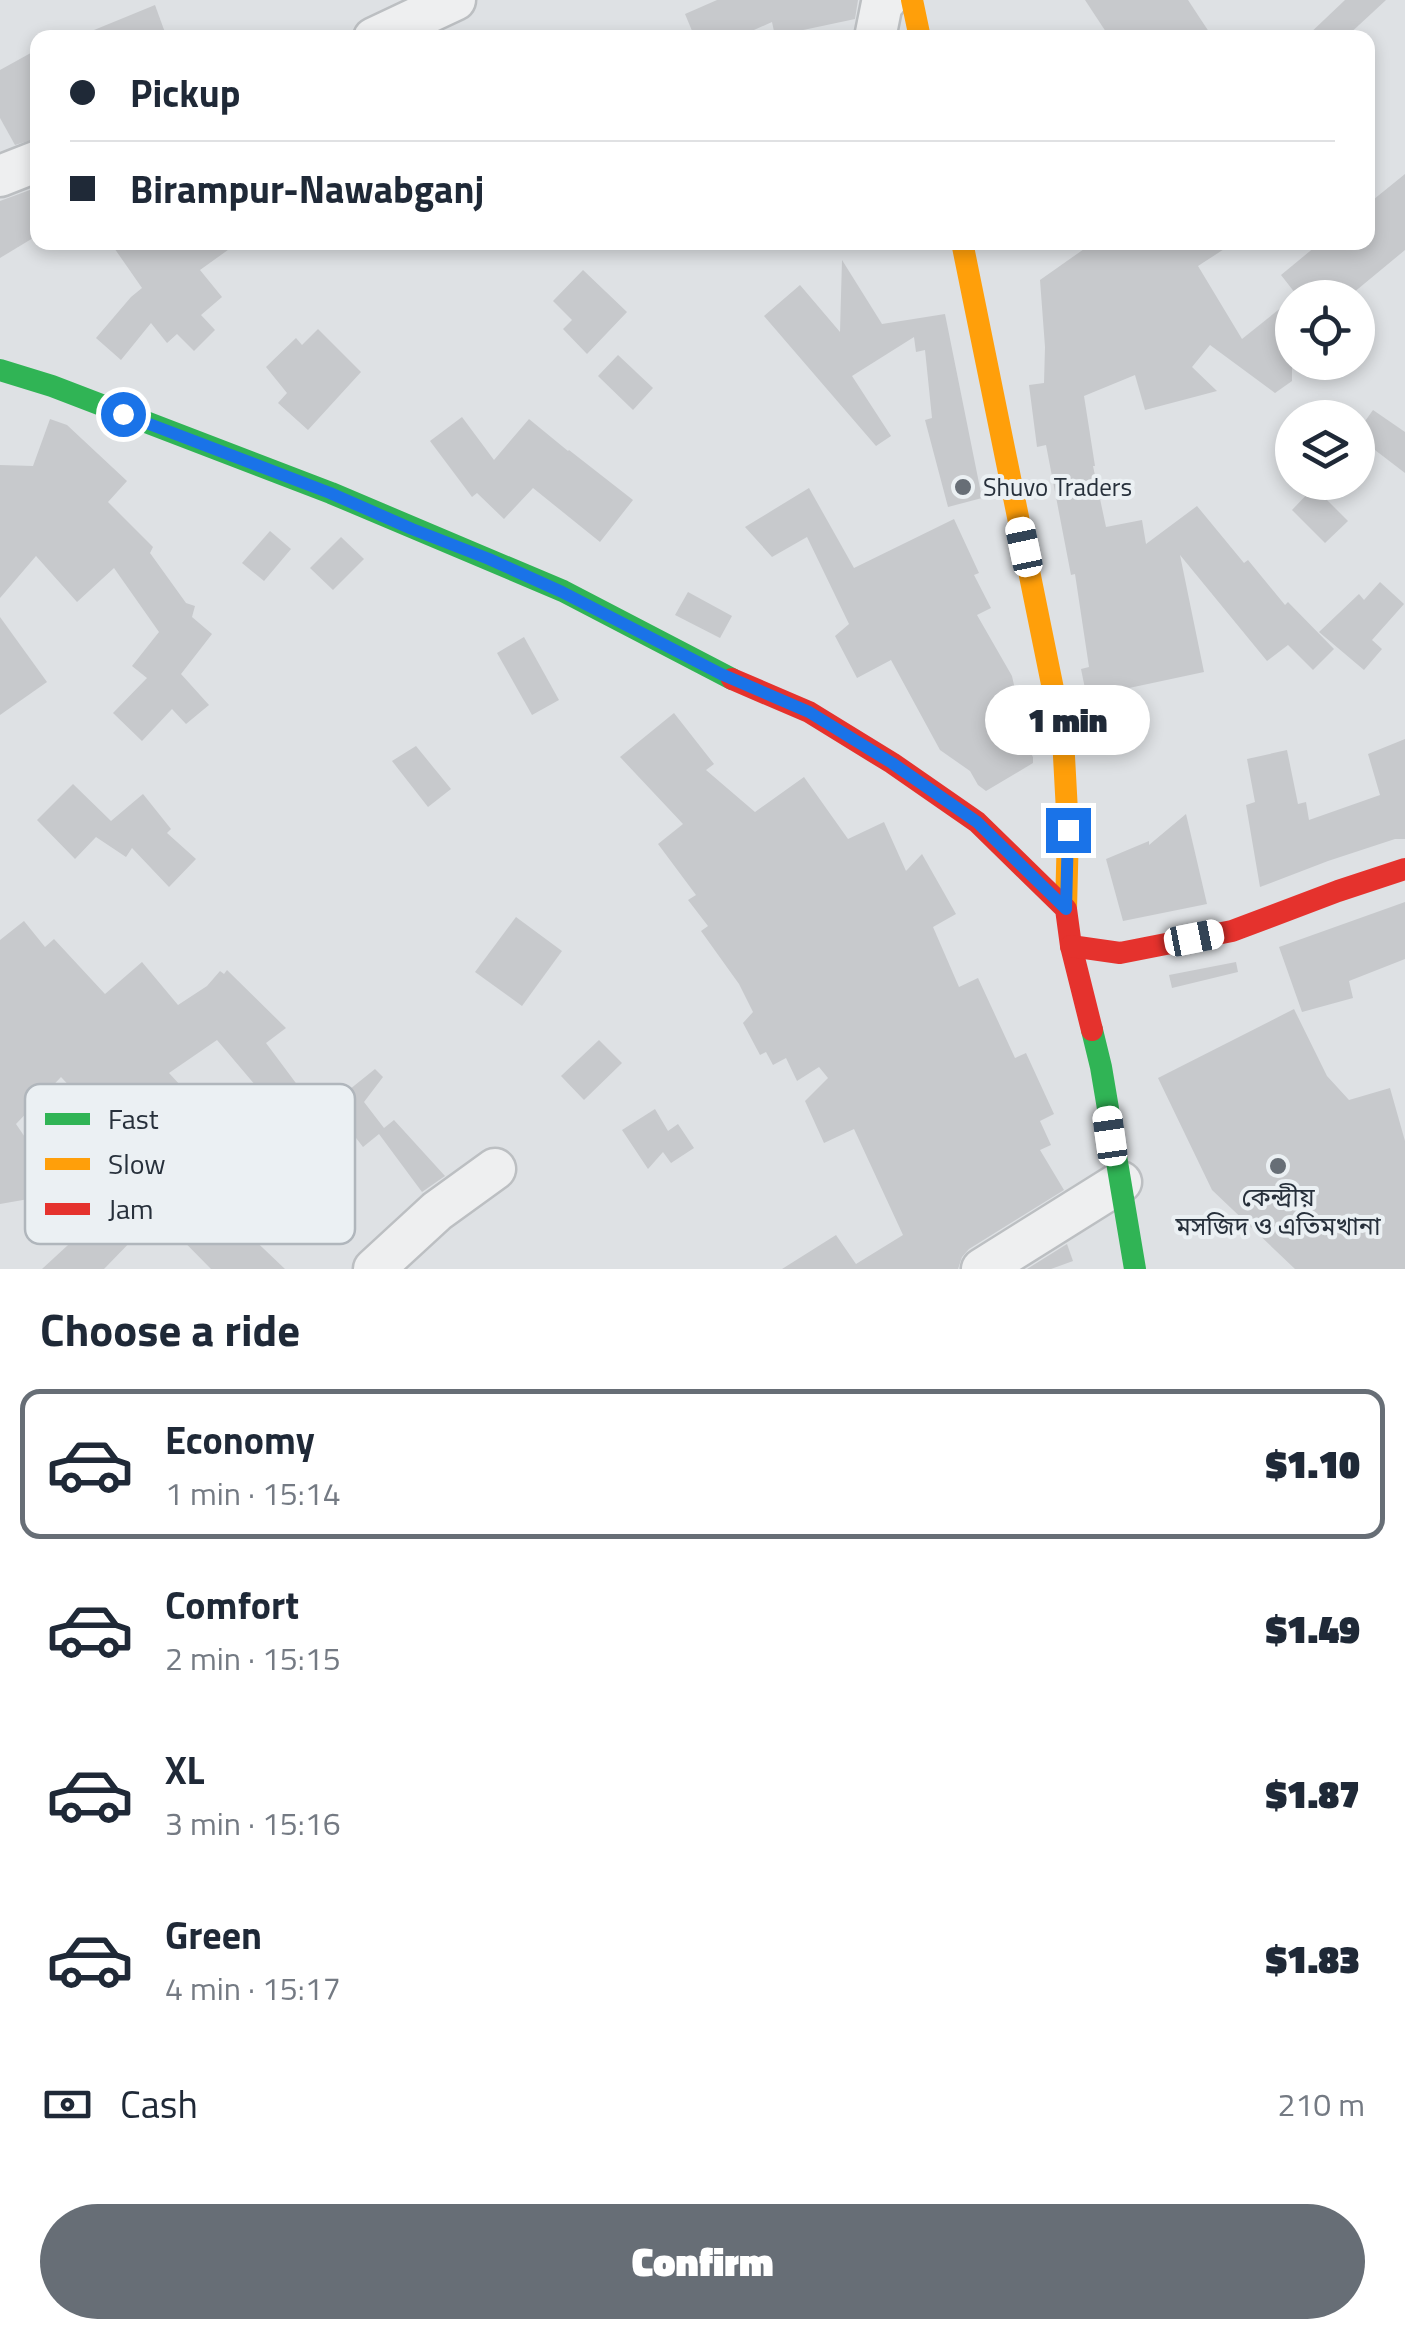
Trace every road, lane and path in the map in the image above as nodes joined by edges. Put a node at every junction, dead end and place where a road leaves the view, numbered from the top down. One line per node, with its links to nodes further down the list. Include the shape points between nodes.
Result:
1 (455, 0): 4 (street)
2 (886, 0): 5 (street)
3 (912, 0): 6 (main road)
4 (391, 30)
5 (877, 30)
6 (918, 30)
7 (30, 164): 8 (street)
8 (0, 176)
9 (964, 250): 12 (main road, via 1063,738)
10 (0, 370): 12 (main road, via 489,559 809,712 977,822)
11 (1405, 869): 13 (main road, via 1232,931 1120,952)
12 (1066, 909): 13 (main road)
13 (1071, 946): 15 (main road)
14 (495, 1169): 16 (street)
15 (1120, 1182): 17 (street); 18 (main road)
16 (374, 1269)
17 (982, 1269)
18 (1134, 1269)

